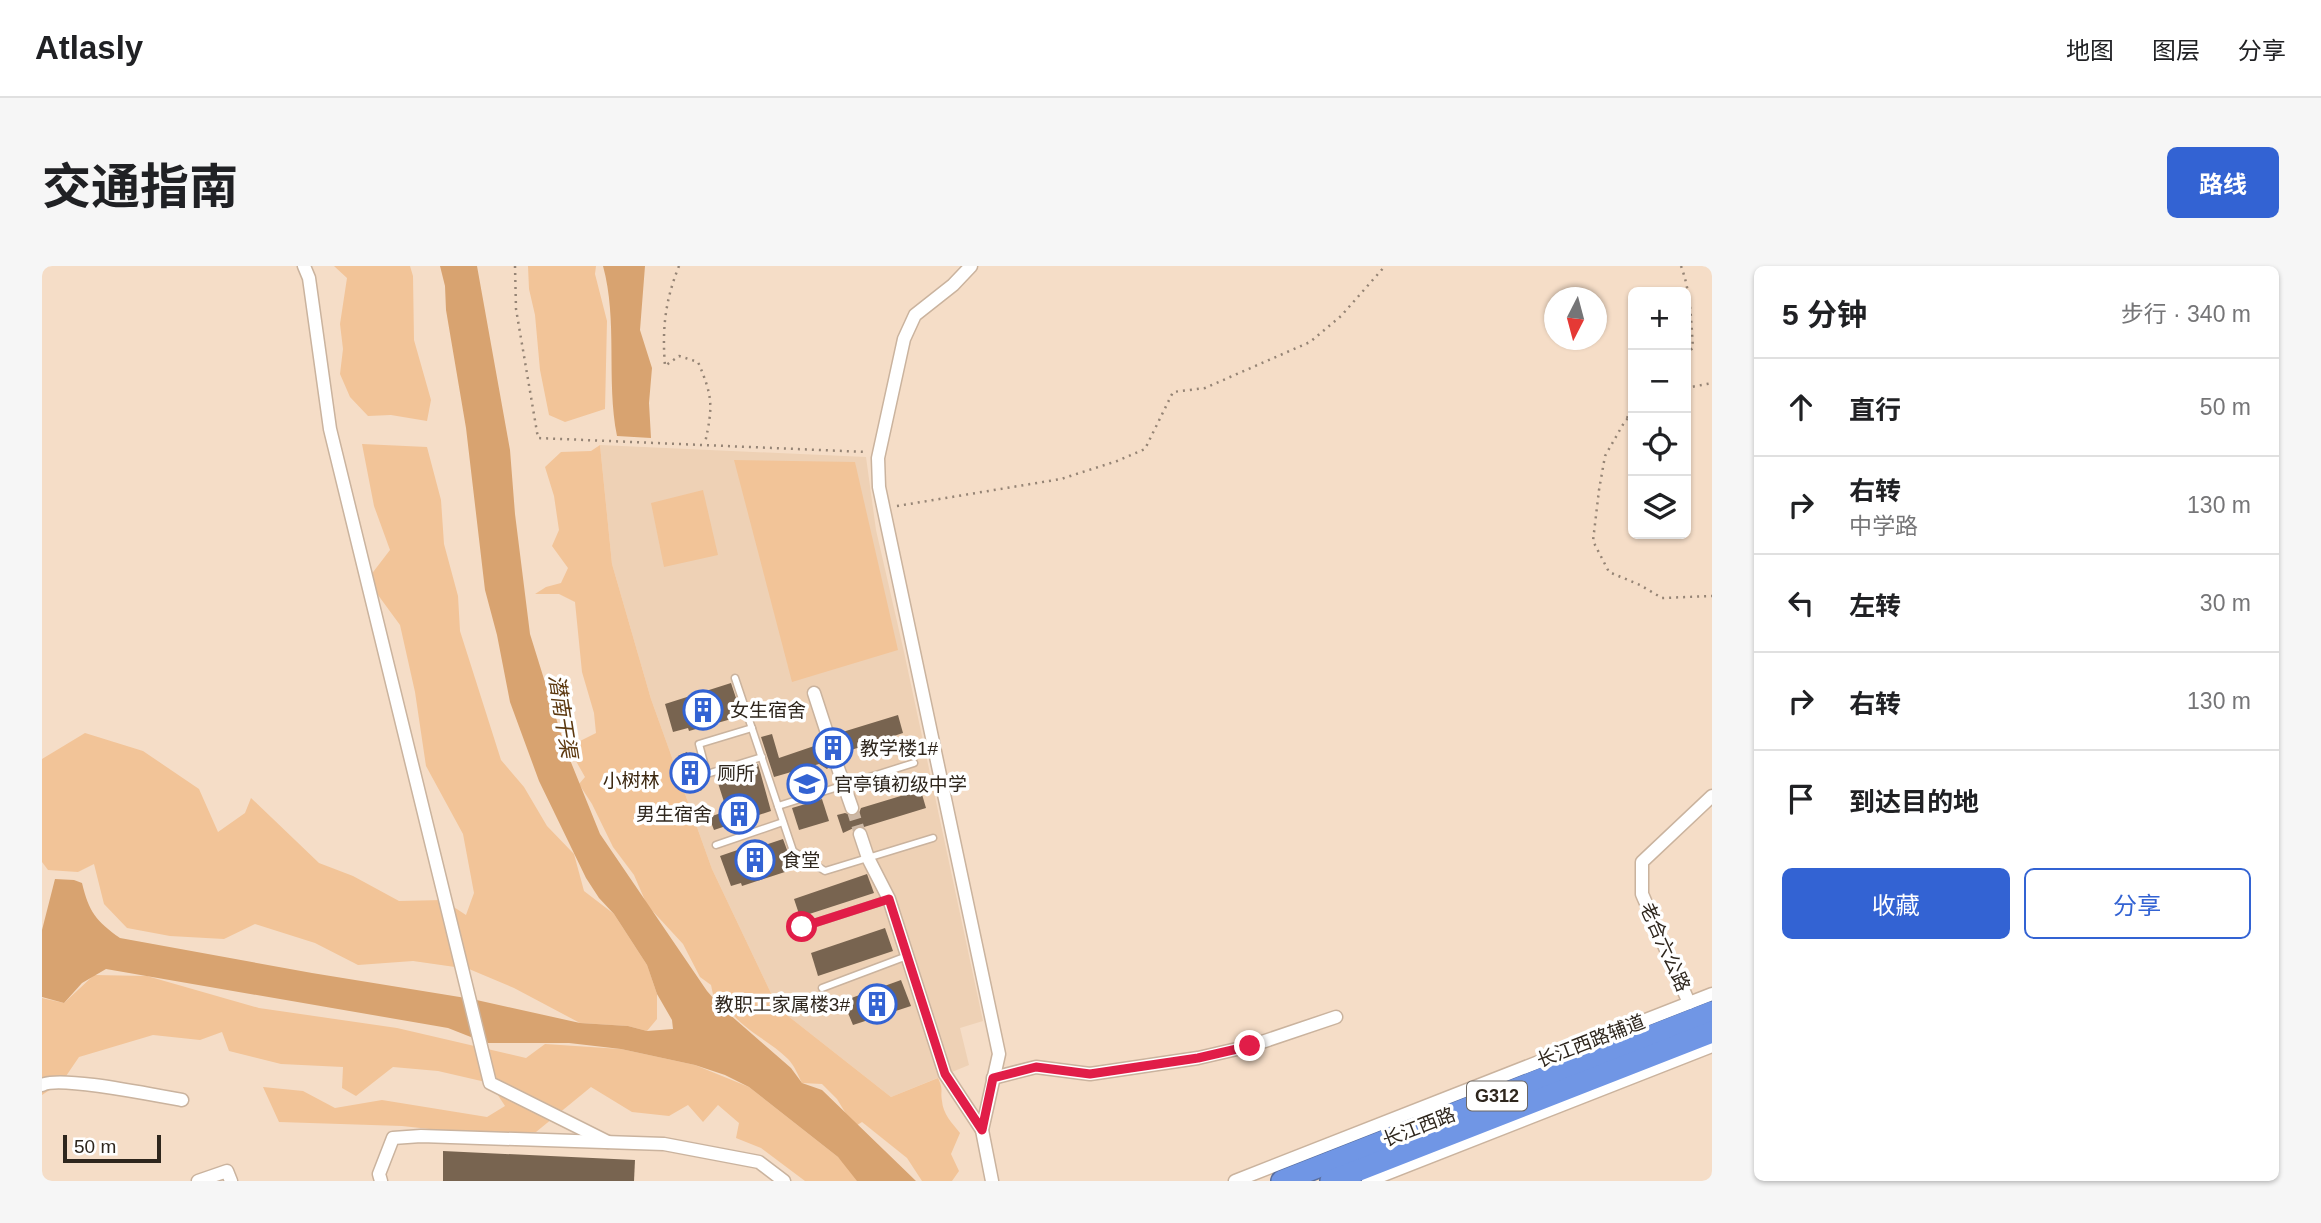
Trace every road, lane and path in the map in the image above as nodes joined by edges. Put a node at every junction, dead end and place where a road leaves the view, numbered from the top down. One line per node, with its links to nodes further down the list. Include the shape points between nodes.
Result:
1 (304, 266): 45 (street, via 330,429 490,1083)
2 (515, 266): 13 (path, via 517,322 538,438)
3 (679, 266): 13 (path, via 669,290 662,334 665,366 679,356 698,362 710,390 712,411)
4 (971, 266): 14 (street, via 915,315 904,338)
5 (1385, 266): 15 (path, via 1341,316 1310,342 1205,388 1173,392 1145,449 1061,479)
6 (1681, 266): 7 (path, via 1689,287)
7 (1690, 350)
8 (1712, 383): 9 (path)
9 (1691, 387)
10 (1629, 413): 12 (path)
11 (1628, 418): 12 (path)
12 (1625, 421): 16 (path, via 1605,456 1593,541 1609,572 1662,598)
13 (705, 444): 14 (path, via 868,452)
14 (878, 465): 15 (street)
15 (883, 508): 41 (street, via 999,1054)
16 (1712, 596)
17 (736, 678): 19 (lane)
18 (814, 693): 20 (street)
19 (752, 728): 21 (lane); 21 (lane, via 699,744 708,774)
20 (827, 733)
21 (762, 757): 25 (lane)
22 (914, 763): 25 (lane)
23 (838, 768): 26 (street)
24 (1712, 796): 36 (street, 老合六公路, via 1642,862 1642,894)
25 (778, 806): 27 (lane)
26 (852, 808)
27 (783, 822): 29 (lane, via 793,851 825,871); 30 (lane)
28 (860, 834): 31 (street)
29 (933, 838)
30 (716, 845)
31 (889, 899): 32 (lane); 33 (street)
32 (802, 927)
33 (907, 956): 34 (lane); 44 (street, via 945,1074)
34 (822, 988)
35 (1712, 994): 36 (street, 长江西路辅道)
36 (1689, 1003): 51 (street, 长江西路辅道)
37 (1712, 1012): 52 (highway, 长江西路 / G312)
38 (1336, 1017): 41 (street, via 1198,1058 1090,1074 1036,1067)
39 (1712, 1032): 53 (highway, 长江西路 / G312)
40 (1712, 1046): 54 (street)
41 (993, 1078): 44 (street)
42 (42, 1085): 43 (street, via 65,1082)
43 (183, 1100)
44 (982, 1130): 50 (street)
45 (608, 1142): 48 (street, via 393,1138 379,1174); 49 (street, via 664,1144 759,1162)
46 (198, 1181): 47 (street, via 227,1171)
47 (231, 1181)
48 (381, 1181)
49 (784, 1181)
50 (992, 1181)
51 (1235, 1181)
52 (1282, 1181)
53 (1331, 1181)
54 (1368, 1181)

